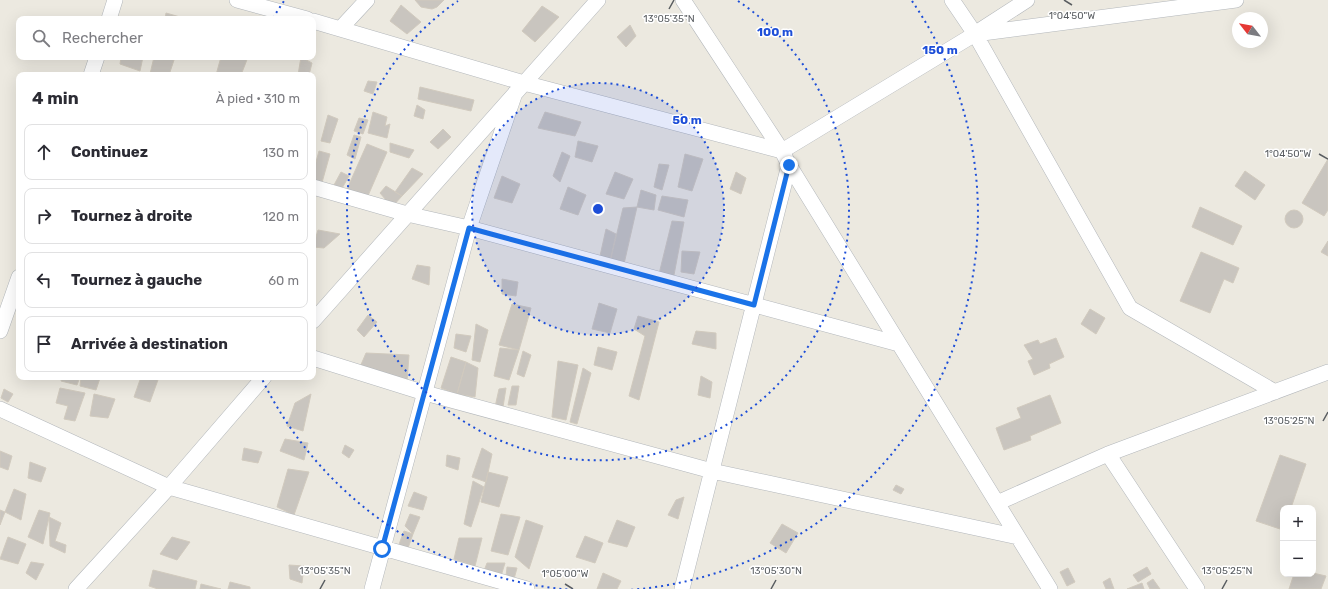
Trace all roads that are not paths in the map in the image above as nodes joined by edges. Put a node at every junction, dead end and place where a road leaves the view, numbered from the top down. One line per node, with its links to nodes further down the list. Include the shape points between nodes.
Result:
1 (115, 0): 9 (street)
2 (237, 0): 10 (street)
3 (367, 0): 12 (street)
4 (598, 0): 16 (street)
5 (683, 0): 17 (street)
6 (952, 0): 13 (street)
7 (1027, 0): 13 (street)
8 (1236, 0): 13 (street)
9 (110, 16)
10 (296, 16)
11 (316, 22): 12 (street)
12 (341, 28): 16 (street)
13 (975, 34): 17 (street); 31 (street, via 1130,308)
14 (96, 60): 15 (street)
15 (92, 72)
16 (519, 88): 17 (street); 20 (street); 21 (street)
17 (782, 151): 18 (street)
18 (789, 165): 23 (street); 26 (street)
19 (316, 188): 20 (street)
20 (407, 214): 21 (street); 24 (street)
21 (469, 228): 23 (street); 30 (street)
22 (16, 286): 25 (street)
23 (754, 305): 26 (street); 34 (street)
24 (316, 318)
25 (0, 331)
26 (899, 344): 36 (street)
27 (316, 359): 30 (street)
28 (1328, 372): 31 (street)
29 (261, 380): 35 (street)
30 (425, 392): 34 (street); 38 (street)
31 (1275, 392): 33 (street)
32 (0, 409): 35 (street)
33 (1108, 454): 36 (street); 44 (street)
34 (712, 471): 37 (street); 42 (street)
35 (169, 487): 38 (street); 39 (street)
36 (997, 503): 37 (street)
37 (1018, 537): 43 (street)
38 (382, 549): 40 (street); 41 (street)
39 (76, 589)
40 (372, 589)
41 (527, 589)
42 (682, 589)
43 (1050, 589)
44 (1197, 589)

